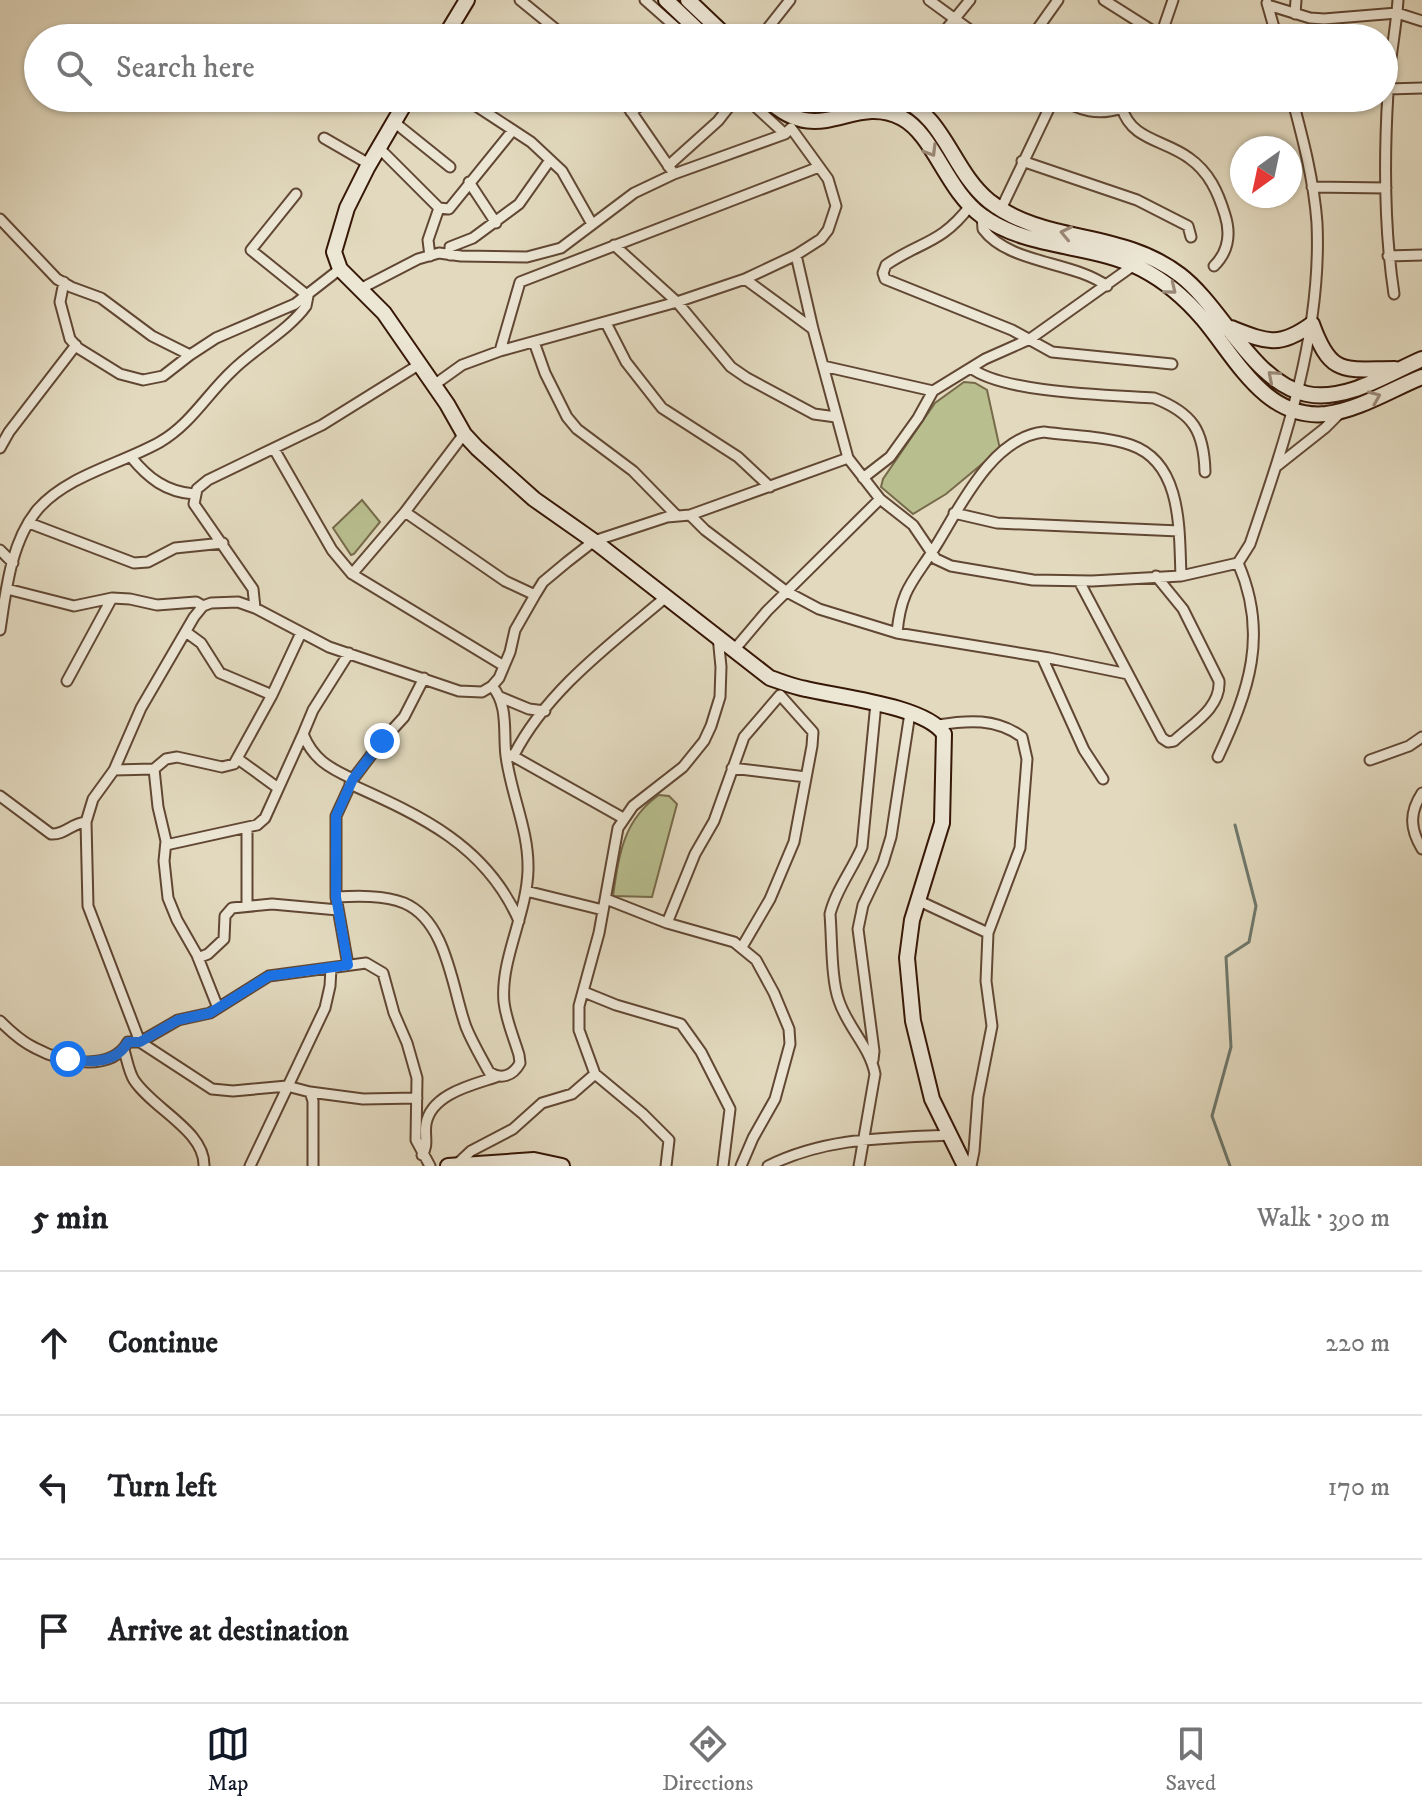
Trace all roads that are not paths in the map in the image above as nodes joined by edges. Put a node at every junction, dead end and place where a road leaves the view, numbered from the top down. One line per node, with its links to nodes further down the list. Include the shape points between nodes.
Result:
1 (467, 0): 19 (main road)
2 (520, 0): 20 (street)
3 (645, 0): 21 (street)
4 (666, 0): 22 (main road)
5 (688, 0): 23 (main road)
6 (790, 0): 24 (street)
7 (929, 0): 17 (street)
8 (970, 0): 17 (street)
9 (1058, 0): 27 (street)
10 (1104, 0): 28 (street)
11 (1173, 0): 29 (street)
12 (1296, 0): 16 (street)
13 (1398, 0): 15 (street)
14 (1267, 2): 16 (street); 30 (street)
15 (1397, 13): 16 (street, via 1324,19); 18 (street); 31 (street)
16 (1295, 14)
17 (956, 19): 25 (street); 26 (street)
18 (1422, 21)
19 (452, 24)
20 (549, 24)
21 (672, 24)
22 (691, 24)
23 (713, 24)
24 (771, 24)
25 (952, 24)
26 (963, 24)
27 (1041, 24)
28 (1140, 24)
29 (1165, 24)
30 (1273, 24)
31 (1396, 24)
32 (1422, 88): 33 (street)
33 (1398, 89)
34 (400, 112): 46 (main road)
35 (485, 112): 48 (street)
36 (631, 112): 56 (street)
37 (725, 112): 56 (street)
38 (768, 112): 47 (street)
39 (779, 112): 47 (main road)
40 (797, 112): 47 (street)
41 (923, 112): 63 (main road, via 963,174)
42 (1048, 112): 52 (street)
43 (1123, 112): 76 (street, via 1135,131 1190,158 1213,184 1229,229 1227,247)
44 (1296, 112): 58 (street)
45 (1388, 112): 59 (street)
46 (394, 122): 50 (main road); 54 (street)
47 (791, 127): 55 (street); 56 (street); 61 (main road, one-way to 61, via 872,112 901,118 918,131)
48 (513, 130): 51 (street); 57 (street)
49 (324, 138): 53 (street)
50 (379, 148): 53 (main road); 62 (street)
51 (550, 160): 66 (street, via 519,204); 67 (street)
52 (1022, 161): 63 (street); 68 (street, via 1161,211 1188,226)
53 (369, 164): 77 (main road, via 347,208 334,252)
54 (450, 167)
55 (819, 167): 69 (street); 71 (street, via 836,206 833,218 821,239)
56 (671, 170): 67 (street)
57 (469, 182): 62 (street, via 449,209); 66 (street)
58 (1312, 187): 59 (street); 86 (street, via 1317,222)
59 (1386, 188): 74 (street)
60 (296, 194): 83 (street, via 251,250)
61 (970, 206): 64 (main road); 89 (street, via 941,236 886,265 884,277)
62 (439, 208): 73 (street, via 428,240)
63 (1001, 209): 87 (main road, one-way to 63, via 1197,289 1151,257 1119,244 1036,226)
64 (982, 216): 75 (main road, via 1013,232); 80 (street, via 983,229 996,240)
65 (0, 219): 79 (street)
66 (496, 223): 70 (street, via 450,247)
67 (592, 224): 70 (street, via 561,248 527,257)
68 (1191, 237)
69 (614, 245): 84 (street); 92 (street, via 520,282)
70 (450, 255): 73 (street)
71 (796, 255): 78 (street); 88 (street)
72 (1422, 255): 74 (street)
73 (430, 256): 81 (street)
74 (1388, 256): 82 (street)
75 (1134, 265): 80 (street); 104 (main road, one-way to 104, via 1177,293 1260,391)
76 (1214, 266)
77 (340, 269): 81 (main road); 83 (street)
78 (745, 279): 84 (street); 88 (street)
79 (64, 282): 91 (street, via 60,302); 93 (street, via 101,298 152,336)
80 (1107, 286): 89 (street)
81 (360, 289): 95 (main road)
82 (1394, 294)
83 (308, 296): 93 (street); 110 (street, via 303,311 233,369 186,424)
84 (677, 302): 85 (street); 106 (street, via 718,354 747,378 814,414)
85 (606, 323): 90 (street); 115 (street, via 626,362 662,408 738,457)
86 (1312, 324): 87 (main road, via 1282,342); 99 (main road, via 1331,362 1359,369); 103 (street)
87 (1228, 327): 103 (main road, one-way to 87, via 1275,379)
88 (813, 329): 97 (street)
89 (1030, 339): 96 (street, via 1052,352); 98 (street)
90 (534, 342): 92 (street); 120 (street, via 567,417)
91 (76, 345): 93 (street, via 120,374 143,380 163,376); 108 (street)
92 (500, 351): 101 (street, via 462,365)
93 (190, 355)
94 (1422, 359): 99 (main road)
95 (420, 364): 101 (main road); 109 (street)
96 (1172, 364)
97 (823, 366): 102 (street); 106 (street)
98 (971, 368): 102 (street); 113 (street, via 995,381 1154,398 1172,405 1197,428 1205,448)
99 (1399, 369): 103 (main road, via 1338,394)
100 (1422, 377): 105 (main road, one-way to 100)
101 (434, 385): 107 (main road)
102 (933, 391): 114 (street, via 890,457)
103 (1298, 392): 104 (street)
104 (1293, 410): 105 (main road); 112 (street)
105 (1342, 410): 112 (street)
106 (836, 417): 111 (street)
107 (464, 434): 118 (street); 124 (main road, via 534,499)
108 (0, 448)
109 (274, 449): 116 (street, via 208,480); 130 (street, via 332,550)
110 (131, 457): 116 (street, via 158,484); 122 (street, via 59,492)
111 (848, 458): 114 (street); 115 (street)
112 (1277, 466): 129 (street, via 1250,544)
113 (1205, 472)
114 (863, 478): 117 (street)
115 (770, 487): 121 (street)
116 (194, 494): 125 (street, via 194,504)
117 (880, 499): 127 (street, via 913,525); 135 (street)
118 (405, 512): 130 (street); 136 (street, via 505,581)
119 (954, 513): 123 (street, via 997,523); 123 (street, via 1012,442 1044,432 1129,444 1153,458 1168,479); 127 (street)
120 (676, 515): 121 (street); 124 (street)
121 (690, 515): 135 (street)
122 (29, 523): 125 (street, via 134,563 175,548); 128 (street)
123 (1179, 531): 132 (street)
124 (594, 541): 136 (street, via 543,582); 137 (main road)
125 (223, 543): 140 (street, via 253,589)
126 (0, 550): 128 (street)
127 (932, 552): 133 (street, via 951,566 1033,580); 144 (street, via 908,586)
128 (13, 563): 134 (street)
129 (1238, 563): 132 (street); 164 (street, via 1254,617 1251,658 1248,685)
130 (352, 574): 149 (street)
131 (1156, 576): 132 (street); 133 (street); 150 (street, via 1189,618 1219,681 1219,693 1212,707 1168,742)
132 (1181, 576)
133 (1079, 581): 150 (street)
134 (7, 589): 138 (street, via 74,606); 141 (street)
135 (787, 592): 144 (street, via 819,609); 146 (street)
136 (535, 595): 149 (street, via 515,630)
137 (666, 597): 145 (main road); 158 (street, via 584,668)
138 (112, 598): 139 (street); 152 (street)
139 (203, 606): 140 (street, via 230,601); 142 (street)
140 (255, 608): 143 (street)
141 (0, 630)
142 (186, 632): 155 (street, via 201,643 220,673); 169 (street, via 141,708)
143 (301, 633): 147 (street); 155 (street)
144 (897, 633): 148 (street)
145 (718, 636): 146 (main road); 176 (street, via 720,697 704,741 683,767)
146 (734, 650): 154 (main road)
147 (349, 653): 151 (street); 161 (street)
148 (1042, 657): 150 (street); 171 (street, via 1084,750)
149 (504, 666): 153 (street)
150 (1128, 674)
151 (424, 678): 153 (street, via 459,691 482,692); 172 (street, via 404,717)
152 (67, 681)
153 (492, 686): 156 (street)
154 (781, 688): 157 (main road); 167 (street, via 744,737); 170 (street, via 813,732)
155 (272, 695): 165 (street)
156 (500, 697): 158 (street); 163 (street)
157 (876, 703): 159 (main road); 199 (street, via 862,847 830,914 838,999)
158 (545, 711): 163 (street)
159 (910, 713): 160 (main road); 199 (street, via 891,837 858,929)
160 (938, 725): 183 (main road, via 944,734 942,823); 189 (street, via 969,719 1010,728 1022,737 1027,759 1020,848)
161 (303, 734): 172 (street, via 309,751); 173 (street)
162 (1422, 737): 166 (street)
163 (510, 755): 176 (street); 181 (street, via 524,832)
164 (1218, 757)
165 (238, 759): 168 (street, via 222,767 177,757); 173 (street)
166 (1370, 760)
167 (732, 768): 170 (street); 188 (street)
168 (154, 769): 169 (street); 179 (street)
169 (114, 770): 177 (street, via 93,799)
170 (806, 777): 190 (street, via 794,842)
171 (1103, 779)
172 (352, 781): 182 (street, via 336,816); 187 (street, via 468,849 509,898)
173 (278, 788): 178 (street, via 265,818)
174 (1422, 793): 180 (street, via 1411,815)
175 (0, 796): 177 (street, via 51,834)
176 (623, 818): 184 (street)
177 (86, 822): 197 (street, via 88,906)
178 (247, 830): 179 (street); 185 (street)
179 (166, 845): 191 (street, via 168,898)
180 (1422, 849)
181 (526, 891): 184 (street); 187 (street)
182 (336, 897): 186 (street); 201 (street, via 403,902 423,915 435,929 467,1029)
183 (917, 900): 189 (street); 205 (main road, via 907,958 913,1021 932,1099)
184 (604, 904): 188 (street); 194 (street)
185 (247, 905): 186 (street); 191 (street, via 232,908 225,916 224,939)
186 (338, 910): 192 (street)
187 (519, 921): 201 (street, via 504,1001 520,1063 511,1074)
188 (667, 923): 190 (street, via 725,937)
189 (988, 933): 220 (street, via 986,981 992,1026)
190 (742, 947): 217 (street, via 761,967 790,1036 775,1099)
191 (198, 958): 195 (street)
192 (348, 965): 193 (street); 204 (street, via 366,963 383,973 417,1078)
193 (331, 968): 195 (street, via 269,976); 202 (street, via 325,1008)
194 (584, 992): 200 (street, via 579,1030); 216 (street, via 681,1024 730,1109)
195 (218, 1008): 197 (street, via 178,1020)
196 (0, 1021): 198 (street, via 36,1049 68,1059 101,1060)
197 (140, 1042): 198 (street, via 128,1042); 202 (street, via 212,1089)
198 (124, 1050): 209 (street, via 133,1078 199,1144)
199 (873, 1060): 206 (street)
200 (595, 1074): 208 (street, via 572,1094 542,1103 513,1129); 215 (street, via 669,1140)
201 (496, 1077): 207 (street, via 437,1104 428,1117)
202 (287, 1086): 203 (street); 210 (street)
203 (310, 1092): 204 (street, via 363,1099); 211 (street)
204 (417, 1098): 207 (street, via 416,1140)
205 (950, 1135): 206 (street); 220 (main road)
206 (862, 1139): 218 (street, via 814,1147); 219 (street)
207 (422, 1155): 212 (street)
208 (456, 1165): 213 (main road); 214 (main road, via 534,1160)
209 (204, 1166)
210 (250, 1166)
211 (313, 1166)
212 (430, 1166)
213 (448, 1166)
214 (562, 1166)
215 (666, 1166)
216 (723, 1166)
217 (741, 1166)
218 (768, 1166)
219 (859, 1166)
220 (968, 1166)

